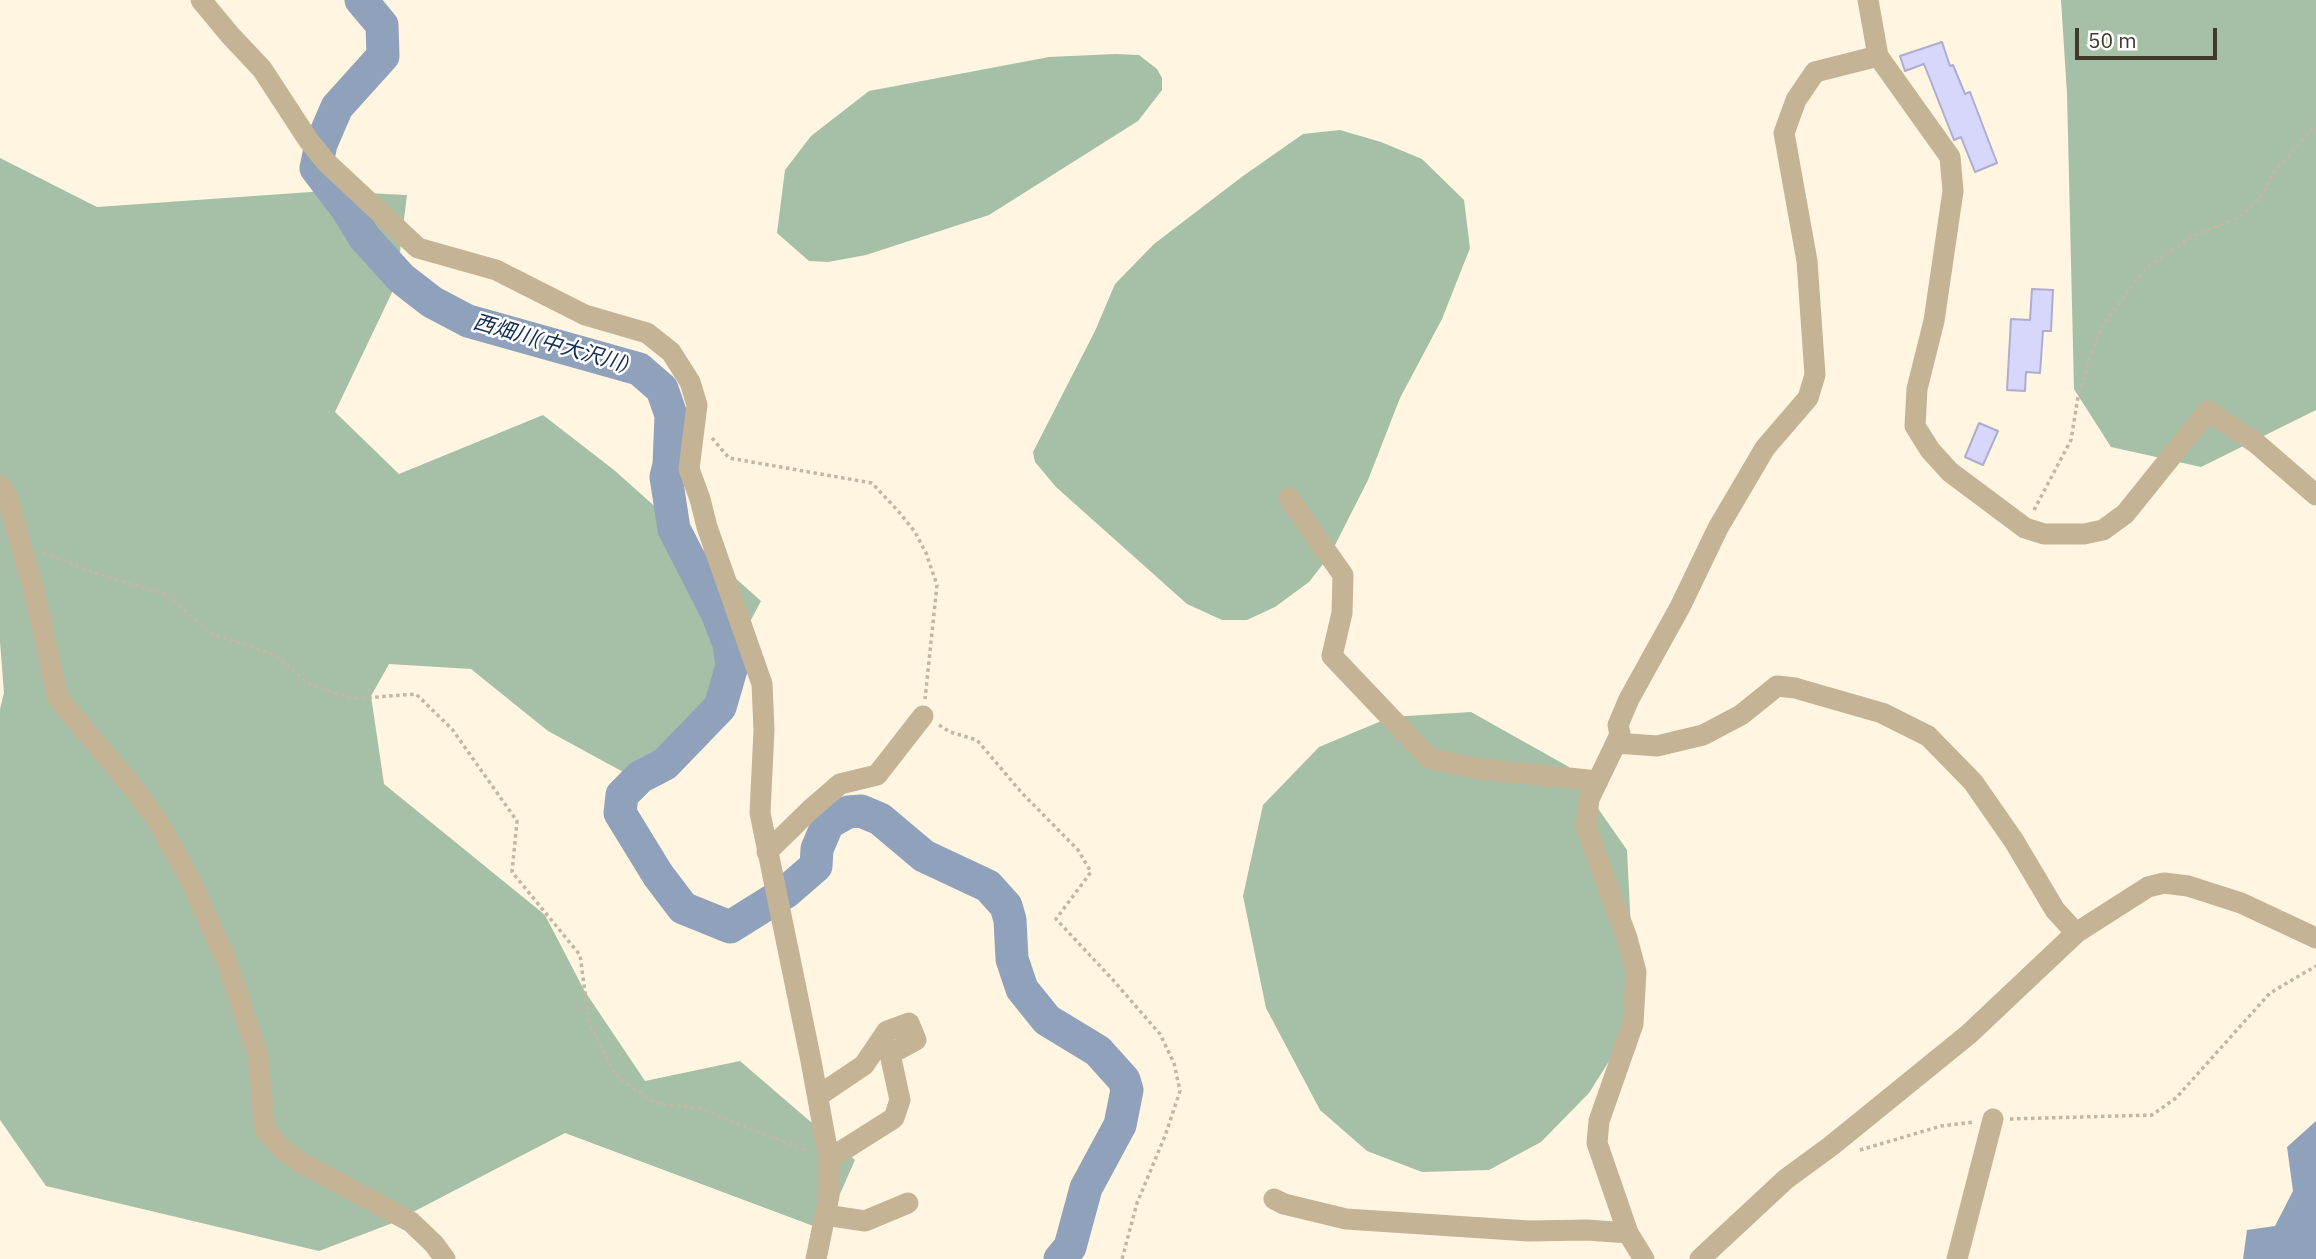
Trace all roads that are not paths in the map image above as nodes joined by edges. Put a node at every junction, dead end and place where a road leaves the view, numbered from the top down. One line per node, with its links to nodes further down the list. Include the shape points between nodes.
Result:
1 (201, 0): 10 (street, via 262,69 326,162 418,248 496,270 585,316 647,333 671,352 690,382 697,405 689,469 762,684 760,813)
2 (1868, 0): 3 (street)
3 (1878, 55): 5 (street, via 1950,157 1954,191 1934,321 1917,389 1915,426 1950,472 2025,528 2044,534 2103,530 2125,514 2208,411 2256,443); 8 (street, via 1815,72 1796,100 1784,133 1807,261 1815,376 1808,398 1765,448 1718,527 1629,699)
4 (0, 486): 20 (street, via 8,499 36,598 58,698 159,823 228,964 258,1056 265,1130 300,1162 411,1222)
5 (2316, 495)
6 (1289, 498): 9 (street, via 1343,575 1342,613 1332,656 1429,758 1479,769)
7 (923, 716): 10 (street, via 877,775 840,784)
8 (1616, 743): 9 (street); 11 (street, via 1657,746 1703,735 1741,715 1777,686 1882,713 1928,736 1973,782 2055,910)
9 (1598, 781): 19 (street, via 1586,827 1636,972 1633,1024 1599,1121 1597,1143)
10 (768, 852): 13 (street)
11 (2076, 933): 12 (street, via 2148,887 2164,883 2241,903); 23 (street, via 1969,1034 1786,1180)
12 (2316, 938)
13 (818, 1096): 15 (street); 15 (street, via 864,1066 887,1031 909,1023 916,1040 890,1055 900,1100 894,1118)
14 (1993, 1119): 24 (street)
15 (829, 1159): 18 (street)
16 (1274, 1199): 19 (street, via 1346,1219)
17 (908, 1203): 18 (street, via 865,1221)
18 (825, 1214): 21 (street)
19 (1629, 1233): 22 (street)
20 (445, 1259)
21 (816, 1259)
22 (1644, 1259)
23 (1700, 1259)
24 (1957, 1259)

